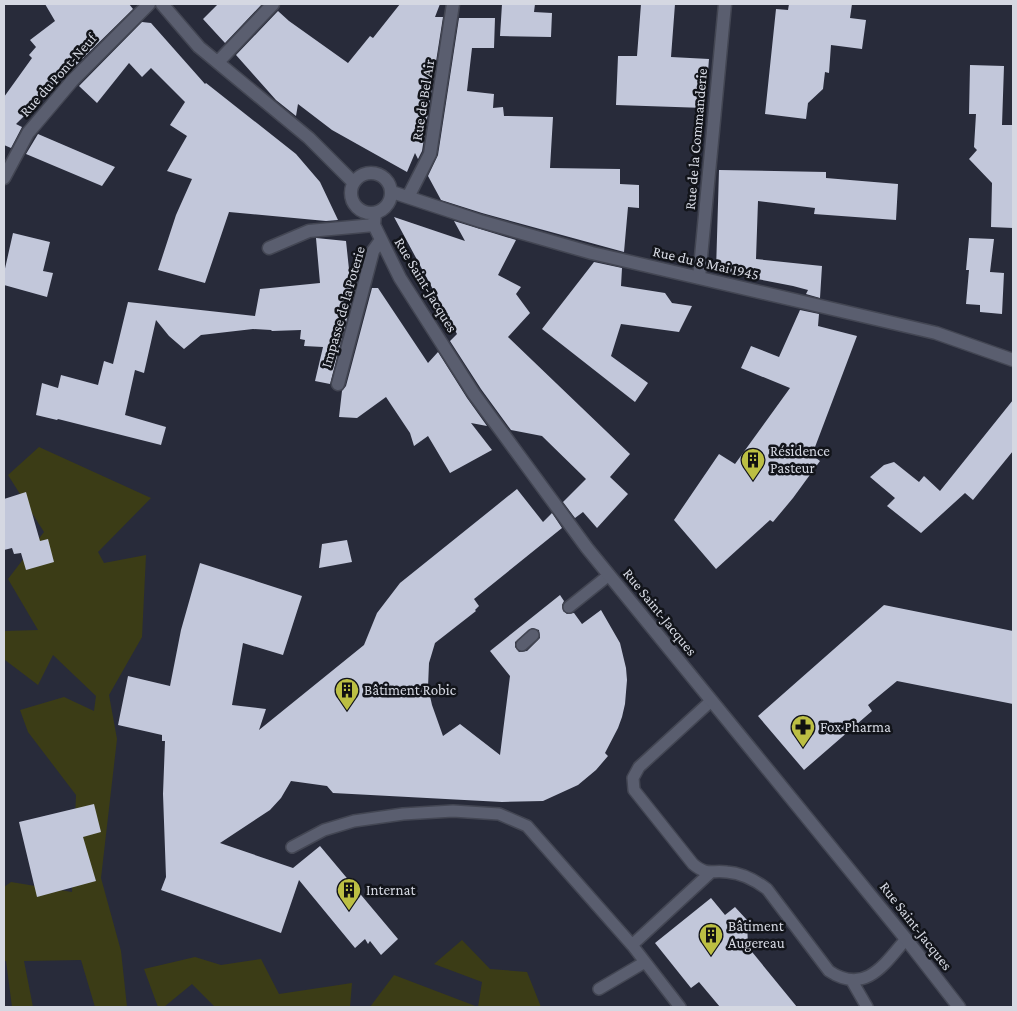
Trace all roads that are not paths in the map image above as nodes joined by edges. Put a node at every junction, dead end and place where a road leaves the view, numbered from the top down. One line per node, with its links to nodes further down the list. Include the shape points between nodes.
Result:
1 (149, 4): 7 (street, Rue du Pont-Neuf, via 72,81 28,133)
2 (162, 4): 6 (street, via 199,46)
3 (273, 4): 6 (street)
4 (453, 4): 10 (street, Rue de Bel Air, via 430,154)
5 (725, 4): 14 (street, Rue de la Commanderie)
6 (218, 62): 8 (street, via 310,138)
7 (4, 178)
8 (353, 182): 9 (street, via 363,174 376,172 387,180); 11 (street, via 351,195 357,207)
9 (392, 192): 10 (street, Rue du 8 Mai 1945); 11 (street, via 389,203)
10 (408, 197): 14 (street, Rue du 8 Mai 1945, via 480,222 573,248)
11 (374, 219): 12 (street, Rue Saint-Jacques); 13 (street, via 309,231)
12 (381, 240): 16 (street, Impasse de la Poterie, via 373,251); 17 (street, Rue Saint-Jacques, via 400,278 474,394)
13 (269, 248)
14 (699, 278): 15 (street, Rue du 8 Mai 1945, via 936,333)
15 (1013, 360)
16 (338, 384)
17 (609, 575): 18 (lane); 21 (street, Rue Saint-Jacques)
18 (569, 607)
19 (533, 635): 20 (lane)
20 (522, 645)
21 (711, 701): 23 (lane, via 639,768 633,778 634,790 693,864); 24 (street, Rue Saint-Jacques)
22 (292, 846): 25 (lane, via 324,830 354,821 453,811 499,814 527,826)
23 (710, 873): 25 (lane); 27 (lane, via 738,874 767,889 829,971)
24 (906, 939): 27 (lane, via 869,978); 31 (street, Rue Saint-Jacques)
25 (632, 945): 26 (lane)
26 (645, 962): 28 (lane); 29 (lane)
27 (852, 981): 30 (lane)
28 (599, 990)
29 (680, 1007)
30 (867, 1007)
31 (959, 1007)

